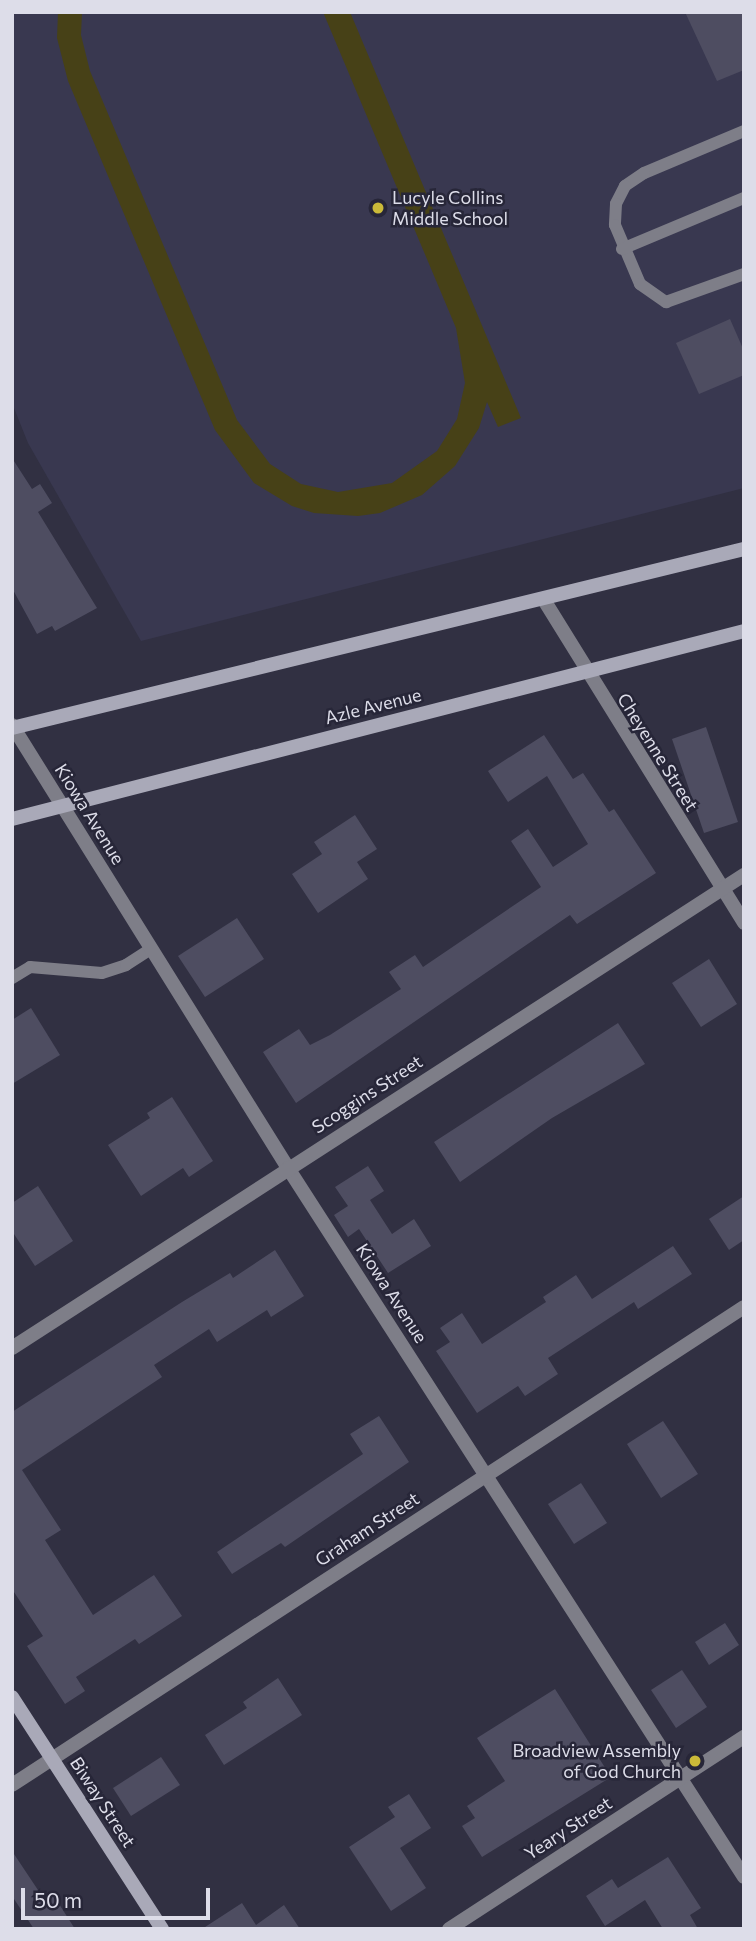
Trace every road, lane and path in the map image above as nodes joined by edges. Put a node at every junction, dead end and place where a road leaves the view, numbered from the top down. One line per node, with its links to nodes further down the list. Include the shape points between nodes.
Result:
1 (744, 131): 3 (lane, via 644,173 625,186 616,204 615,225)
2 (744, 198): 3 (lane)
3 (622, 249): 4 (lane, via 640,284 666,302)
4 (744, 274)
5 (744, 549): 6 (main road)
6 (544, 600): 8 (street, Cheyenne Street); 9 (main road)
7 (744, 631): 8 (main road, Azle Avenue)
8 (585, 672): 10 (main road, Azle Avenue); 13 (street, Cheyenne Street)
9 (13, 727): 10 (street, Kiowa Avenue)
10 (62, 806): 11 (main road, Azle Avenue); 15 (street, Kiowa Avenue)
11 (12, 819)
12 (744, 874): 13 (street, Scoggins Street)
13 (722, 889): 14 (street, Cheyenne Street); 17 (street, Scoggins Street)
14 (744, 923)
15 (151, 949): 16 (lane, via 102,973 30,967); 17 (street, Kiowa Avenue)
16 (12, 978)
17 (288, 1168): 19 (street, Scoggins Street); 20 (street, Kiowa Avenue)
18 (744, 1307): 20 (street, Graham Street)
19 (12, 1348)
20 (488, 1474): 23 (street, Graham Street); 24 (street, Kiowa Avenue)
21 (12, 1697): 23 (main road, Biway Street)
22 (744, 1737): 24 (street, Yeary Street)
23 (52, 1759): 25 (street, Graham Street); 27 (main road, Biway Street)
24 (681, 1778): 26 (street, Kiowa Avenue); 28 (street, Yeary Street)
25 (12, 1785)
26 (744, 1877)
27 (162, 1929)
28 (449, 1929)

